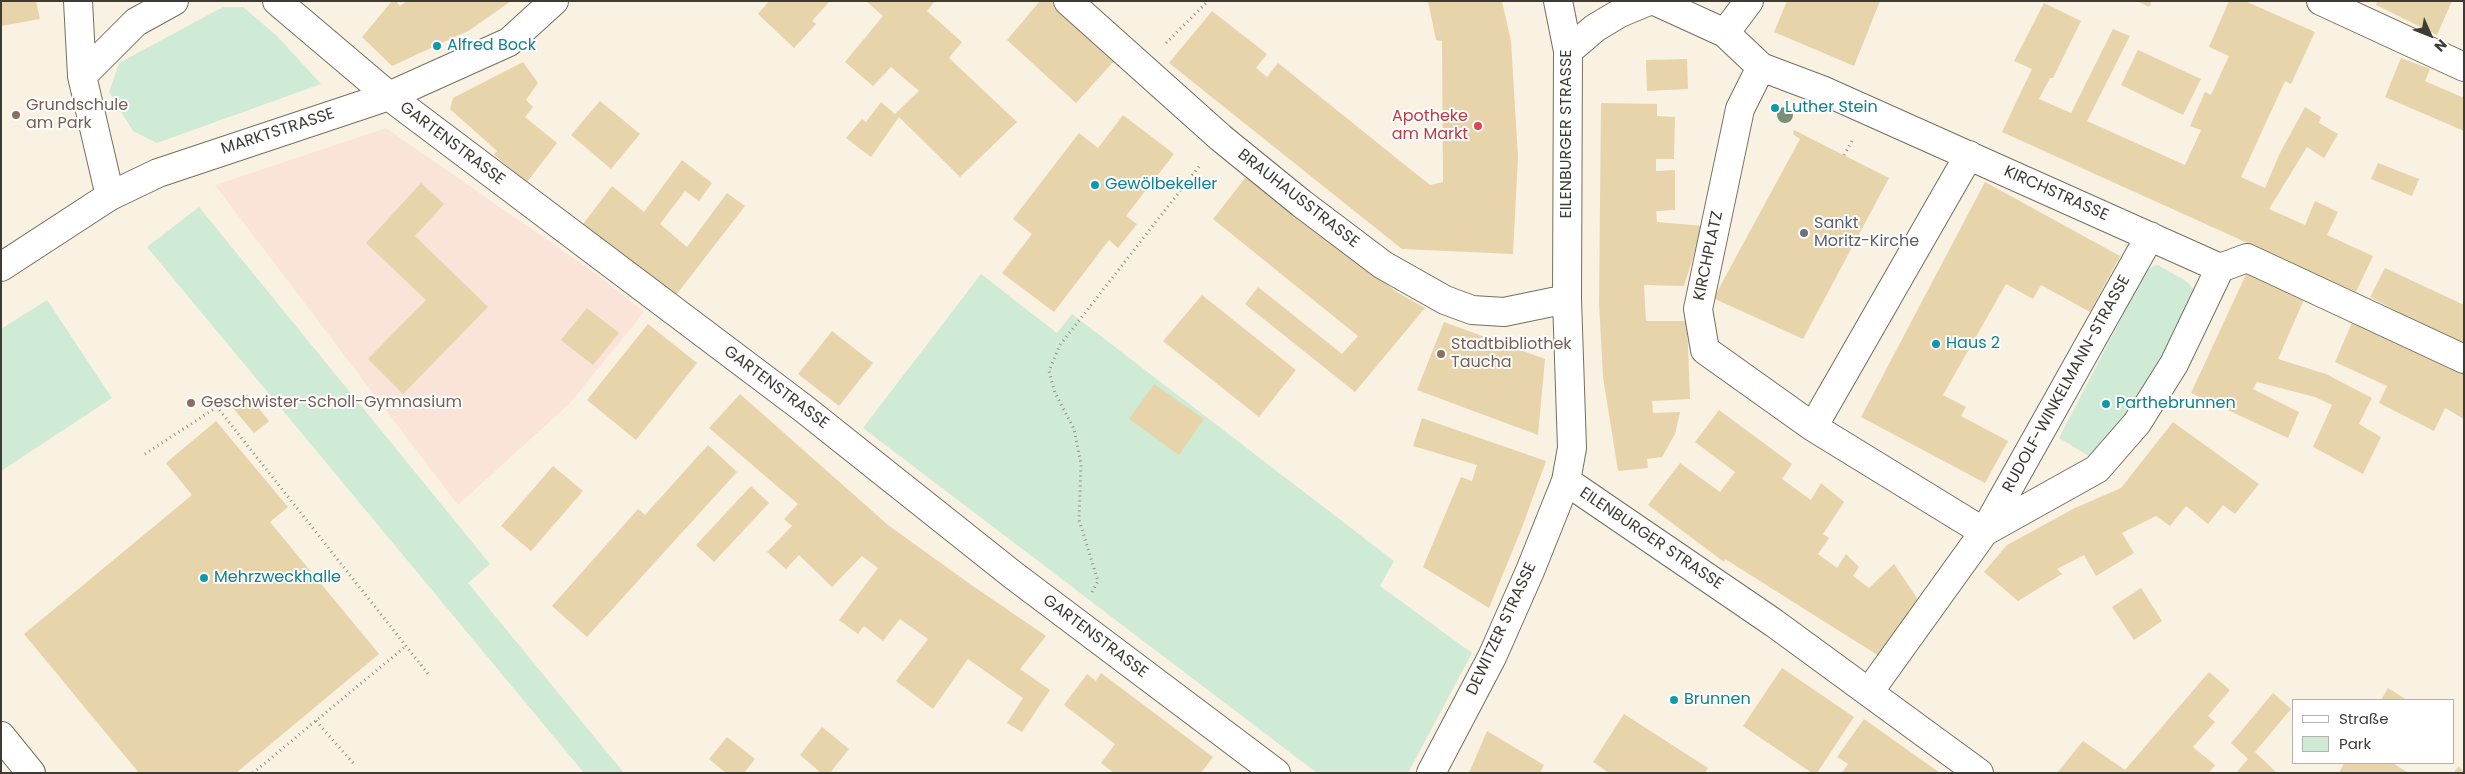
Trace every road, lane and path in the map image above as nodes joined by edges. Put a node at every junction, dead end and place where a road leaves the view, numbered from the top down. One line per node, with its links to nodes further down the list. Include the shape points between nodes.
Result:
1 (78, 1): 17 (street)
2 (174, 1): 17 (street, via 136,22)
3 (277, 1): 18 (street, GARTENSTRASSE)
4 (554, 1): 18 (street, MARKTSTRASSE, via 509,42)
5 (1068, 1): 14 (street, BRAUHAUSSTRASSE)
6 (1208, 1): 14 (path)
7 (1558, 1): 13 (street, EILENBURGER STRASSE)
8 (1649, 1): 13 (street, via 1595,28)
9 (1655, 1): 12 (street, KIRCHSTRASSE)
10 (1749, 1): 12 (street)
11 (2321, 1): 16 (street)
12 (1725, 33): 15 (street, KIRCHSTRASSE)
13 (1568, 52): 27 (street, EILENBURGER STRASSE)
14 (1142, 67): 20 (street, BRAUHAUSSTRASSE)
15 (1761, 67): 22 (street, KIRCHSTRASSE, via 1822,90); 29 (street, KIRCHPLATZ, via 1740,109 1698,309 1706,350)
16 (2464, 67)
17 (82, 76): 23 (street)
18 (389, 96): 23 (street, MARKTSTRASSE, via 158,173); 33 (street, GARTENSTRASSE, via 795,402)
19 (1857, 132): 21 (path)
20 (1221, 138): 27 (street, BRAUHAUSSTRASSE, via 1382,265 1445,300 1472,310 1504,312); 33 (path, via 1060,345 1049,371 1055,393 1074,429 1081,464 1079,520 1098,581)
21 (1844, 155)
22 (1969, 155): 24 (street, KIRCHSTRASSE); 29 (street)
23 (110, 196): 25 (street, MARKTSTRASSE)
24 (2150, 236): 26 (street, KIRCHSTRASSE); 32 (street, RUDOLF-WINKELMANN-STRASSE)
25 (1, 266)
26 (2220, 268): 28 (street, via 2247,258); 32 (street, RUDOLF-WINKELMANN-STRASSE, via 2174,364 2138,423 2097,469)
27 (1567, 299): 31 (street, EILENBURGER STRASSE, via 1572,448)
28 (2464, 359)
29 (1813, 427): 32 (street, KIRCHPLATZ)
30 (145, 454): 34 (path, via 217,407)
31 (1566, 481): 36 (street, EILENBURGER STRASSE, via 1766,617); 43 (street, DEWITZER STRASSE, via 1492,657)
32 (1984, 532): 36 (street, RUDOLF-WINKELMANN-STRASSE)
33 (1075, 621): 42 (street, GARTENSTRASSE)
34 (406, 646): 35 (path); 37 (path)
35 (429, 675)
36 (1869, 692): 44 (street, EILENBURGER STRASSE)
37 (316, 721): 39 (path); 41 (path)
38 (1, 736): 40 (street)
39 (355, 765)
40 (31, 773)
41 (253, 773)
42 (1276, 773)
43 (1431, 773)
44 (1980, 773)

